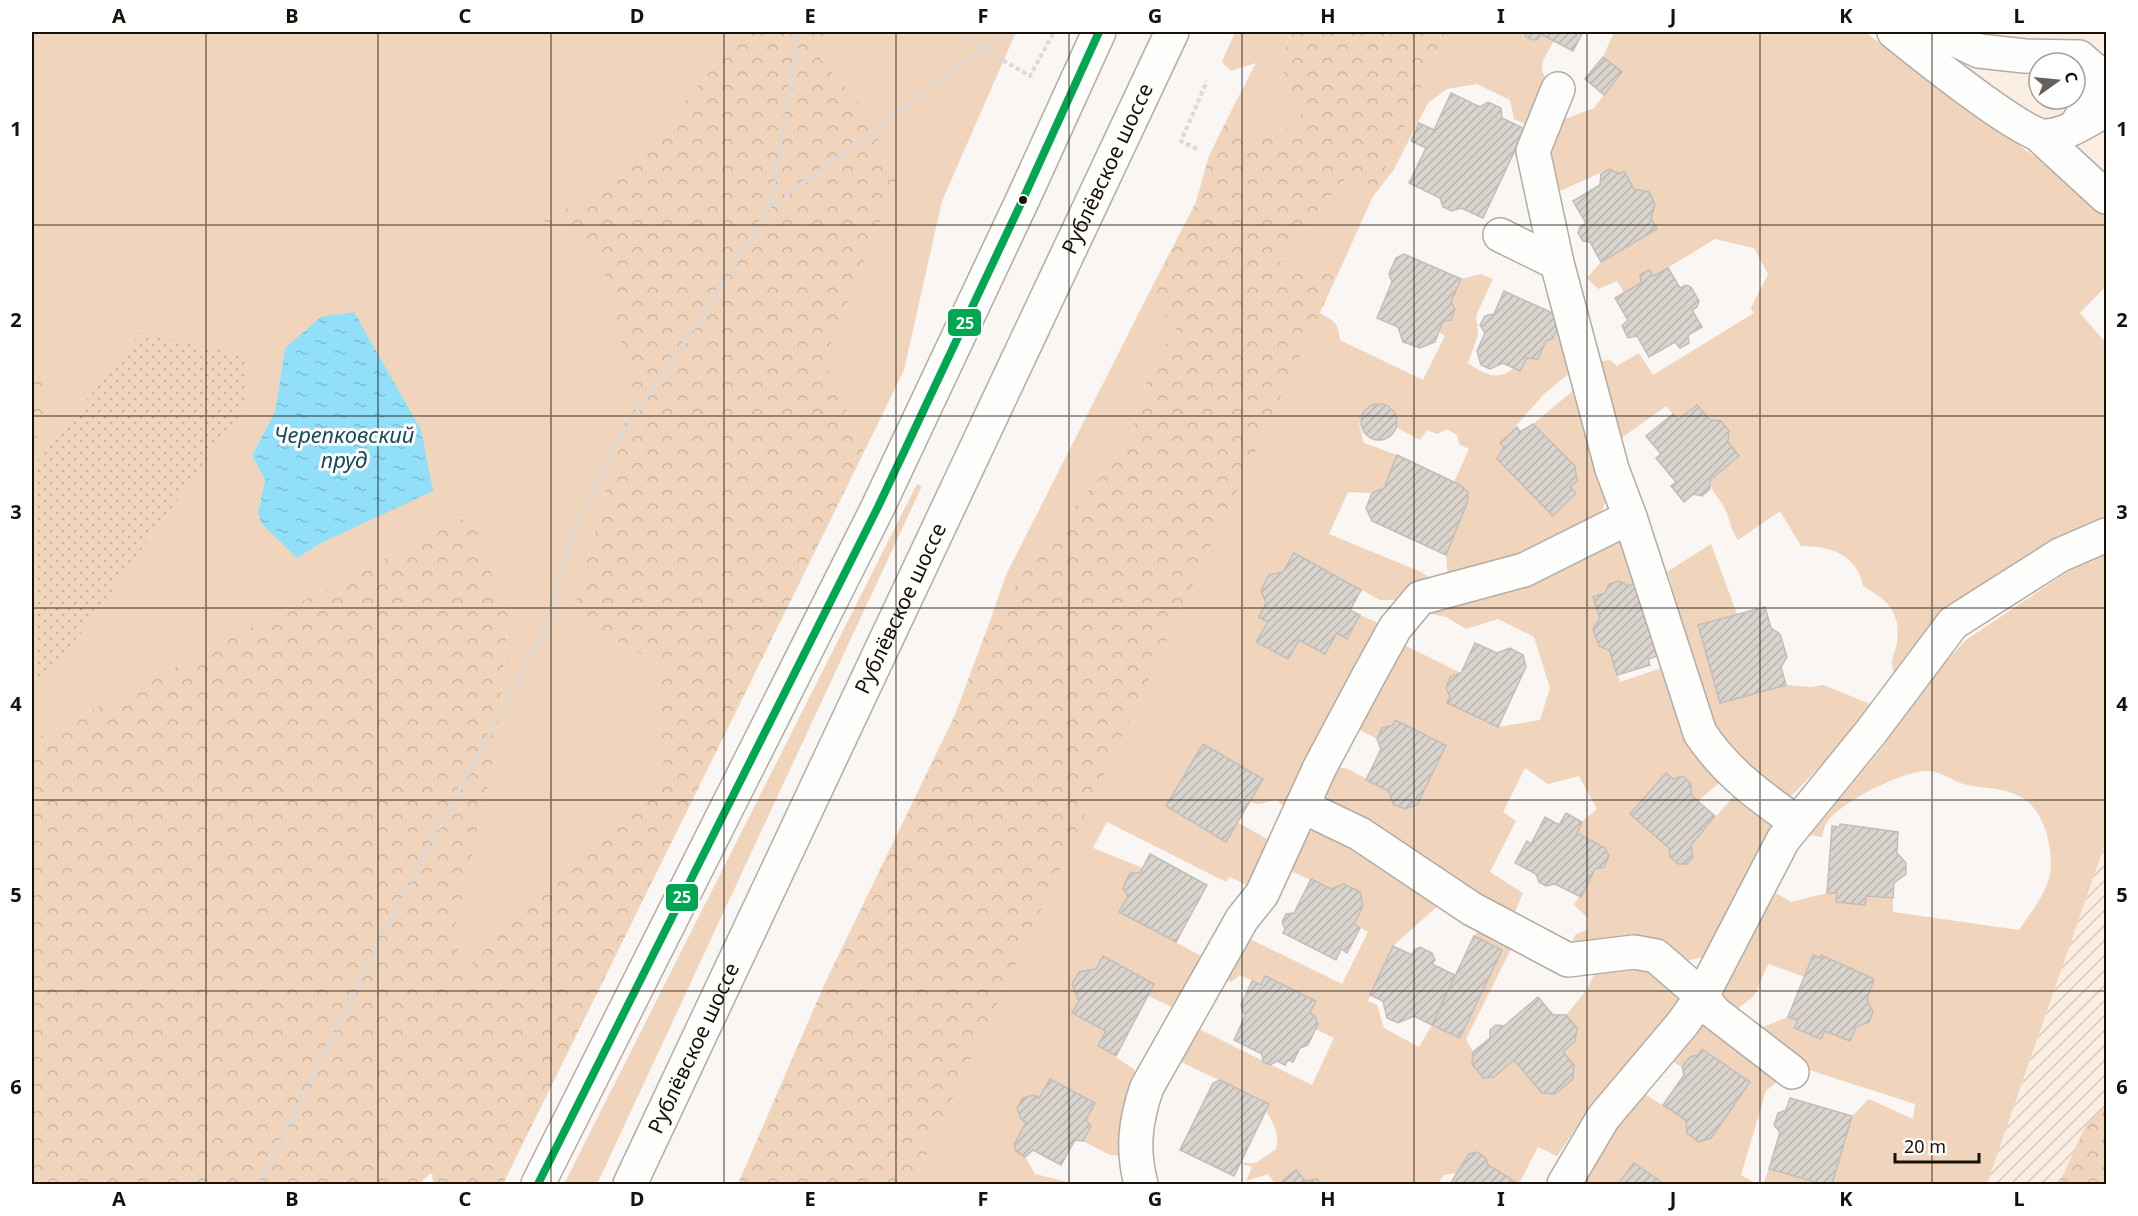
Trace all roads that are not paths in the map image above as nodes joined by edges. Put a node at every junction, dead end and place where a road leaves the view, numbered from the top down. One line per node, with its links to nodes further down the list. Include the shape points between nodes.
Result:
1 (1099, 32): 18 (main road, via 878,507)
2 (1172, 32): 19 (main road, Рублёвское шоссе)
3 (1894, 32): 8 (main road, via 2004,116)
4 (1939, 32): 7 (main road, via 1978,51 2079,57 2093,69 2095,95)
5 (1558, 89): 11 (main road, via 1533,151)
6 (2106, 110): 7 (main road)
7 (2077, 124): 8 (main road, via 2062,134)
8 (2041, 137): 9 (main road)
9 (2106, 197)
10 (1500, 235): 11 (main road)
11 (1557, 263): 12 (main road, via 1612,469)
12 (1630, 517): 14 (main road, via 1524,570 1420,597 1395,628); 15 (main road, via 1700,733 1717,758 1746,787)
13 (2106, 535): 15 (main road, via 2060,555 1953,623 1871,732)
14 (1302, 806): 16 (main road, via 1360,834 1472,909 1558,956 1568,960 1634,952 1656,956); 20 (main road, via 1262,894 1242,919 1147,1088 1137,1116 1135,1142)
15 (1796, 822): 16 (main road)
16 (1702, 996): 17 (main road, via 1714,1012); 21 (main road, via 1603,1118)
17 (1792, 1072)
18 (538, 1185)
19 (630, 1185)
20 (1142, 1185)
21 (1564, 1185)

